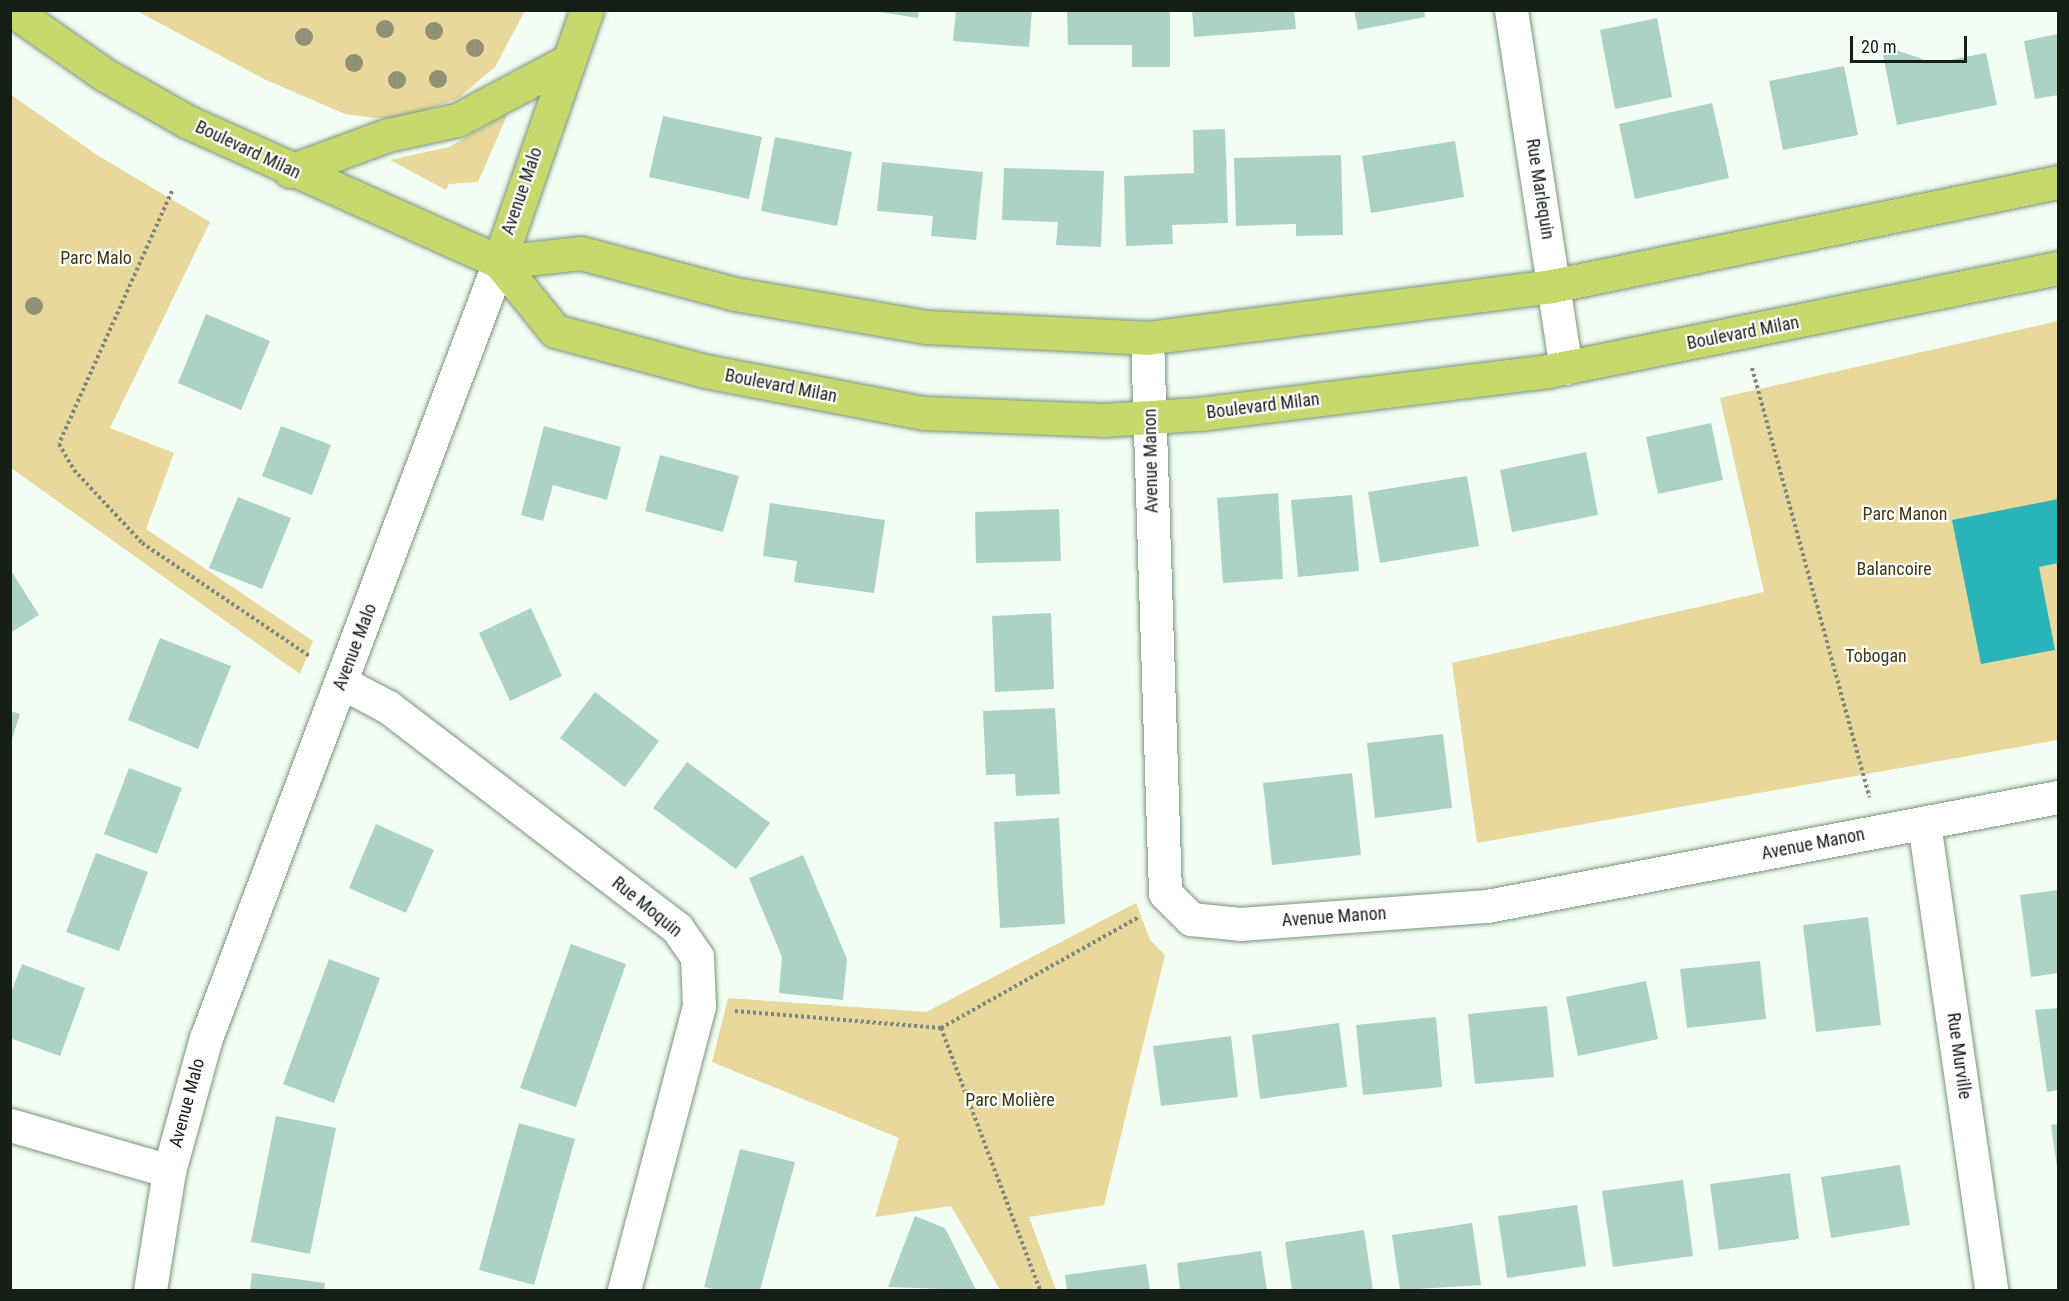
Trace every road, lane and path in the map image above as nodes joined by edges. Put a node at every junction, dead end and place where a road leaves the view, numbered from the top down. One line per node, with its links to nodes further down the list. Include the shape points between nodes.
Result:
1 (12, 10): 5 (main road, Boulevard Milan, via 146,98)
2 (587, 10): 4 (main road, Avenue Malo)
3 (1511, 10): 10 (street, Rue Marlequin)
4 (568, 61): 5 (main road, via 457,120 388,135); 8 (main road, Avenue Malo)
5 (290, 171): 8 (main road, Boulevard Milan)
6 (2058, 182): 10 (main road, Boulevard Milan)
7 (172, 191): 15 (path, via 59,444 74,470 142,543)
8 (499, 262): 11 (main road, Boulevard Milan, via 581,253 735,294 926,327); 14 (main road, Boulevard Milan, via 555,331 694,368 924,413); 16 (street, Avenue Malo)
9 (2058, 268): 13 (main road, Boulevard Milan)
10 (1552, 286): 11 (main road, Boulevard Milan); 13 (street, Rue Marlequin)
11 (1147, 338): 14 (street, Avenue Manon)
12 (1752, 367): 18 (path)
13 (1566, 369): 14 (main road, Boulevard Milan)
14 (1150, 417): 19 (street, Avenue Manon, via 1165,893 1191,919 1240,924 1487,906)
15 (311, 657)
16 (341, 682): 24 (street, Avenue Malo, via 206,1038); 26 (street, Rue Moquin, via 388,707 677,928 697,957 702,972 699,1006)
17 (2058, 797): 19 (street, Avenue Manon)
18 (1869, 798)
19 (1924, 823): 28 (street, Rue Murville)
20 (1140, 917): 22 (path)
21 (725, 1010): 22 (path)
22 (941, 1028): 27 (path)
23 (10, 1125): 24 (street)
24 (169, 1171): 25 (street, Avenue Malo)
25 (150, 1290)
26 (624, 1290)
27 (1040, 1290)
28 (1991, 1290)

